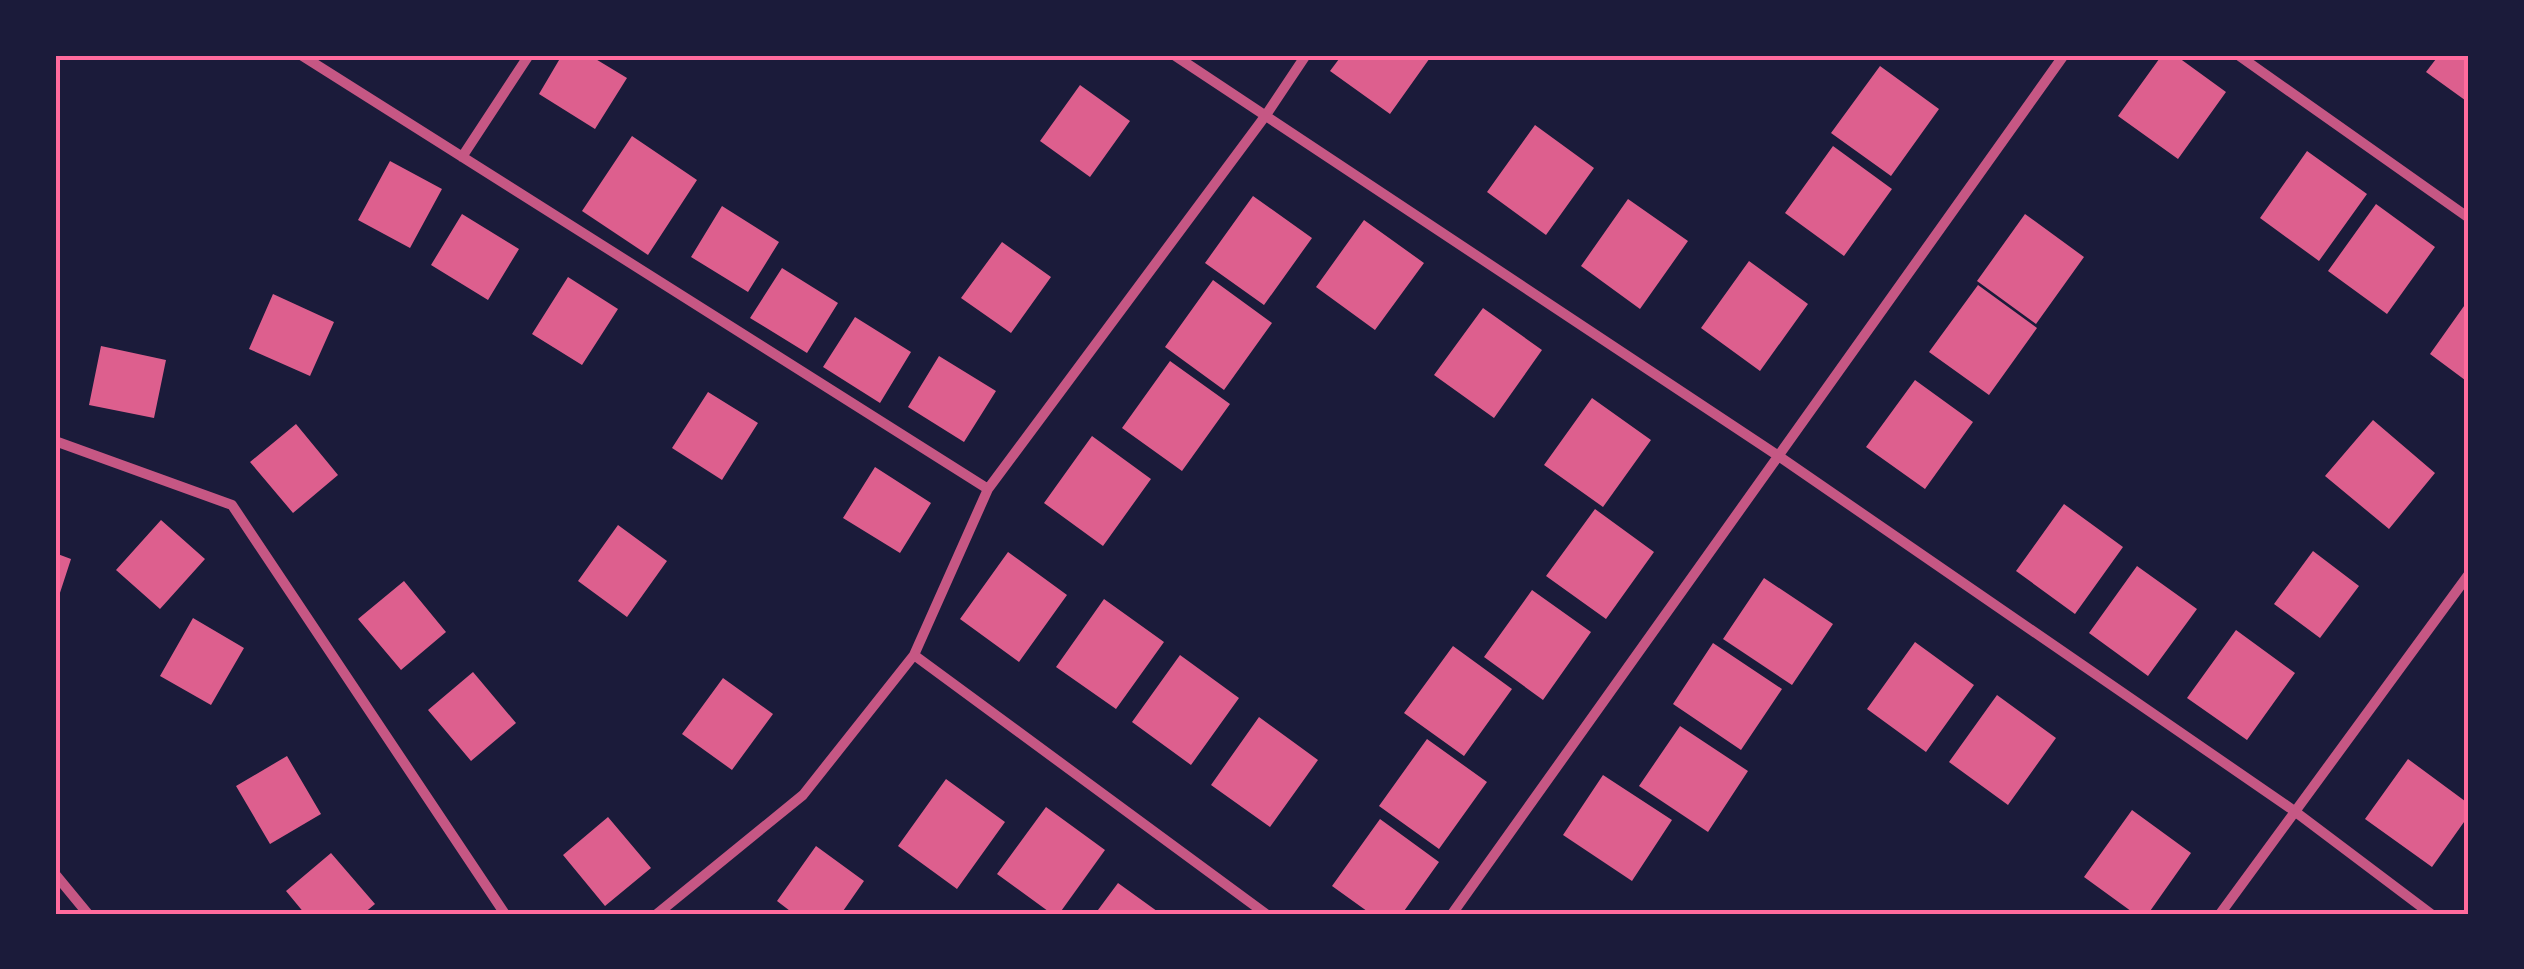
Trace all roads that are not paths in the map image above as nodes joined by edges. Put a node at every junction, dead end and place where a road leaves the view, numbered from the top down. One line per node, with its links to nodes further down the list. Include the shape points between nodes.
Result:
1 (301, 55): 8 (street)
2 (529, 55): 8 (street)
3 (1174, 55): 7 (street)
4 (1306, 55): 7 (street)
5 (2064, 55): 11 (street)
6 (2238, 55): 9 (street)
7 (1266, 116): 11 (street); 12 (street)
8 (462, 157): 12 (street)
9 (2469, 218)
10 (55, 442): 18 (street, via 232,505)
11 (1777, 455): 15 (street); 21 (street)
12 (988, 489): 14 (street)
13 (2469, 574): 15 (street)
14 (914, 655): 19 (street, via 803,794); 20 (street)
15 (2293, 810): 22 (street); 23 (street)
16 (55, 874): 17 (street)
17 (88, 914)
18 (504, 914)
19 (657, 914)
20 (1266, 914)
21 (1452, 914)
22 (2220, 914)
23 (2431, 914)

